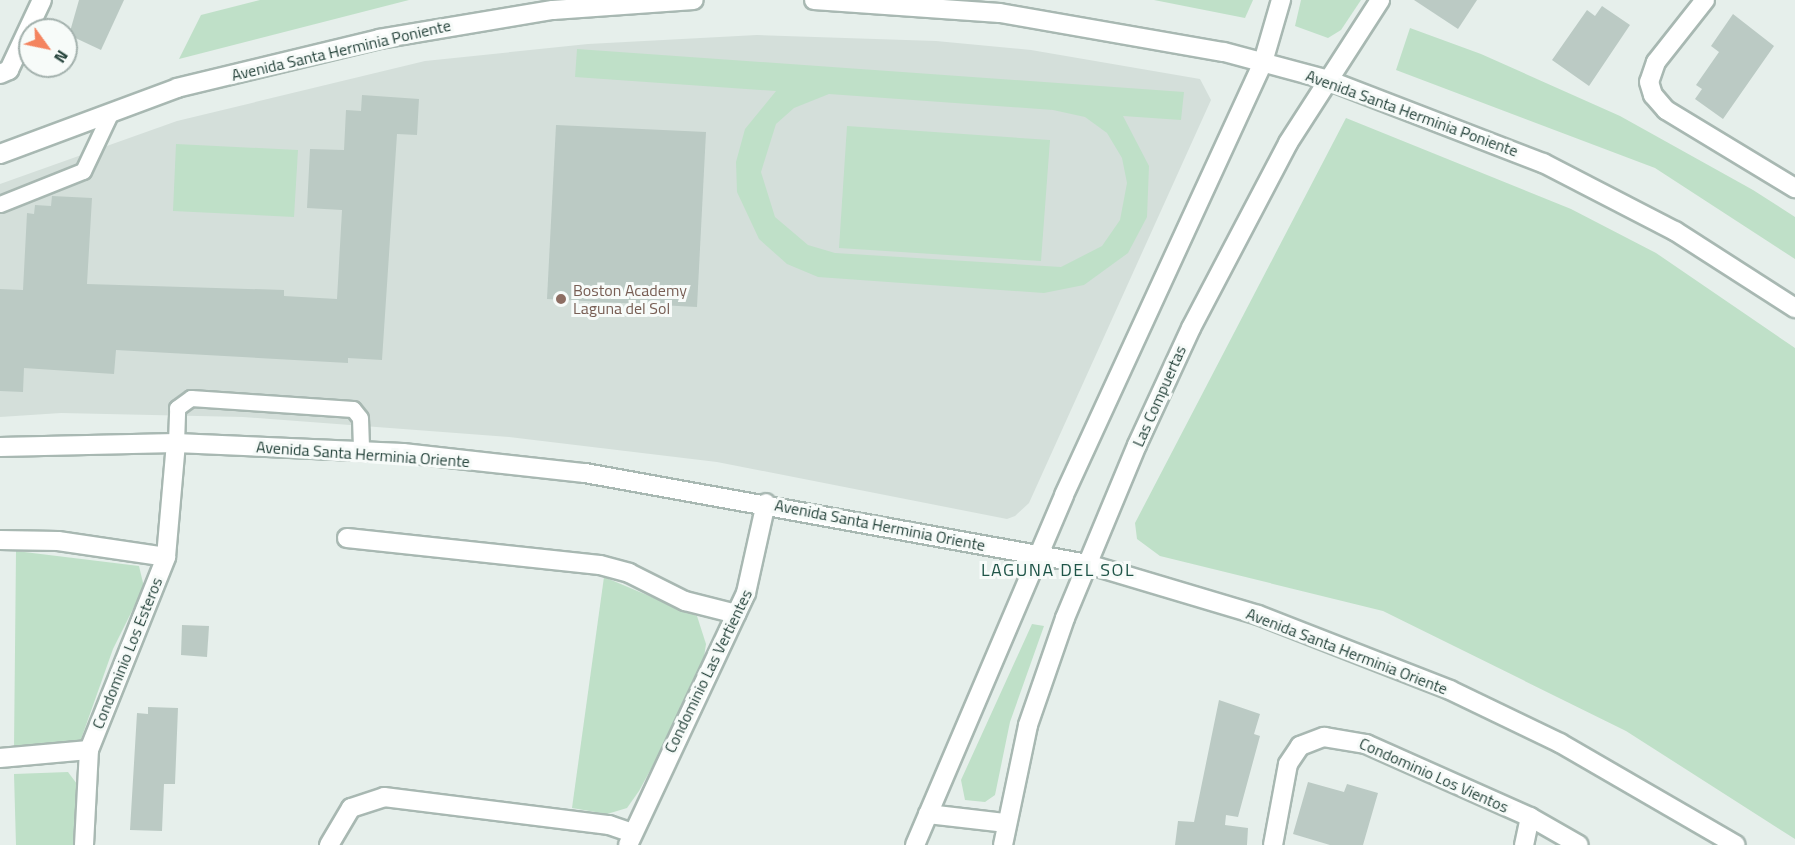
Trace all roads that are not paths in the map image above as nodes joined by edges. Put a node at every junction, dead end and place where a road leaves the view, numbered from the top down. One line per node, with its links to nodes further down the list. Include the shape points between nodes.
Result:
1 (42, 0): 8 (street, via 9,70)
2 (694, 0): 10 (street, Avenida Santa Herminia Poniente, via 552,10 378,39 177,88)
3 (814, 0): 7 (street, Avenida Santa Herminia Poniente, via 1000,13)
4 (1281, 0): 7 (street)
5 (1380, 0): 9 (street, Las Compuertas)
6 (1705, 0): 12 (street, via 1656,62 1649,82 1653,95 1666,110)
7 (1263, 62): 9 (street, Avenida Santa Herminia Poniente); 21 (street)
8 (0, 74)
9 (1325, 79): 14 (street, Avenida Santa Herminia Poniente, via 1553,168 1675,231); 23 (street, Las Compuertas, via 1191,328)
10 (110, 114): 11 (street, Avenida Santa Herminia Poniente); 13 (lane, via 83,171)
11 (0, 154)
12 (1795, 188)
13 (0, 204)
14 (1795, 308)
15 (176, 443): 16 (street, Avenida Santa Herminia Oriente); 17 (street, Avenida Santa Herminia Oriente); 17 (lane, via 177,408 191,398 353,409 360,418); 22 (street, Condominio Los Esteros)
16 (0, 447)
17 (361, 451): 18 (street, Avenida Santa Herminia Oriente, via 585,473)
18 (766, 503): 21 (street, Avenida Santa Herminia Oriente); 24 (street, Condominio Las Vertientes, via 749,586)
19 (347, 538): 24 (street, via 600,566 629,573 685,601)
20 (0, 540): 22 (street, Condominio Los Esteros, via 58,541)
21 (1038, 556): 23 (street, Avenida Santa Herminia Oriente); 27 (street, via 984,691)
22 (166, 557): 25 (street, Condominio Los Esteros)
23 (1087, 564): 29 (street, Las Compuertas, via 1028,725); 38 (street, Avenida Santa Herminia Oriente, via 1258,615 1450,690 1560,743)
24 (736, 614): 30 (street, Condominio Las Vertientes)
25 (89, 750): 26 (street, Condominio Los Esteros); 31 (street, Condominio Los Esteros)
26 (0, 758)
27 (927, 814): 29 (street); 33 (street)
28 (1530, 817): 35 (street, Condominio Los Vientos, via 1366,744 1324,737 1300,746 1288,764); 36 (street, Condominio Los Vientos); 37 (street, Condominio Los Vientos)
29 (1006, 823): 34 (street, Las Compuertas)
30 (630, 839): 32 (street, Condominio Las Vertientes, via 609,825 384,797 351,808)
31 (84, 845)
32 (329, 845)
33 (915, 845)
34 (1003, 845)
35 (1272, 845)
36 (1524, 845)
37 (1579, 845)
38 (1736, 845)

